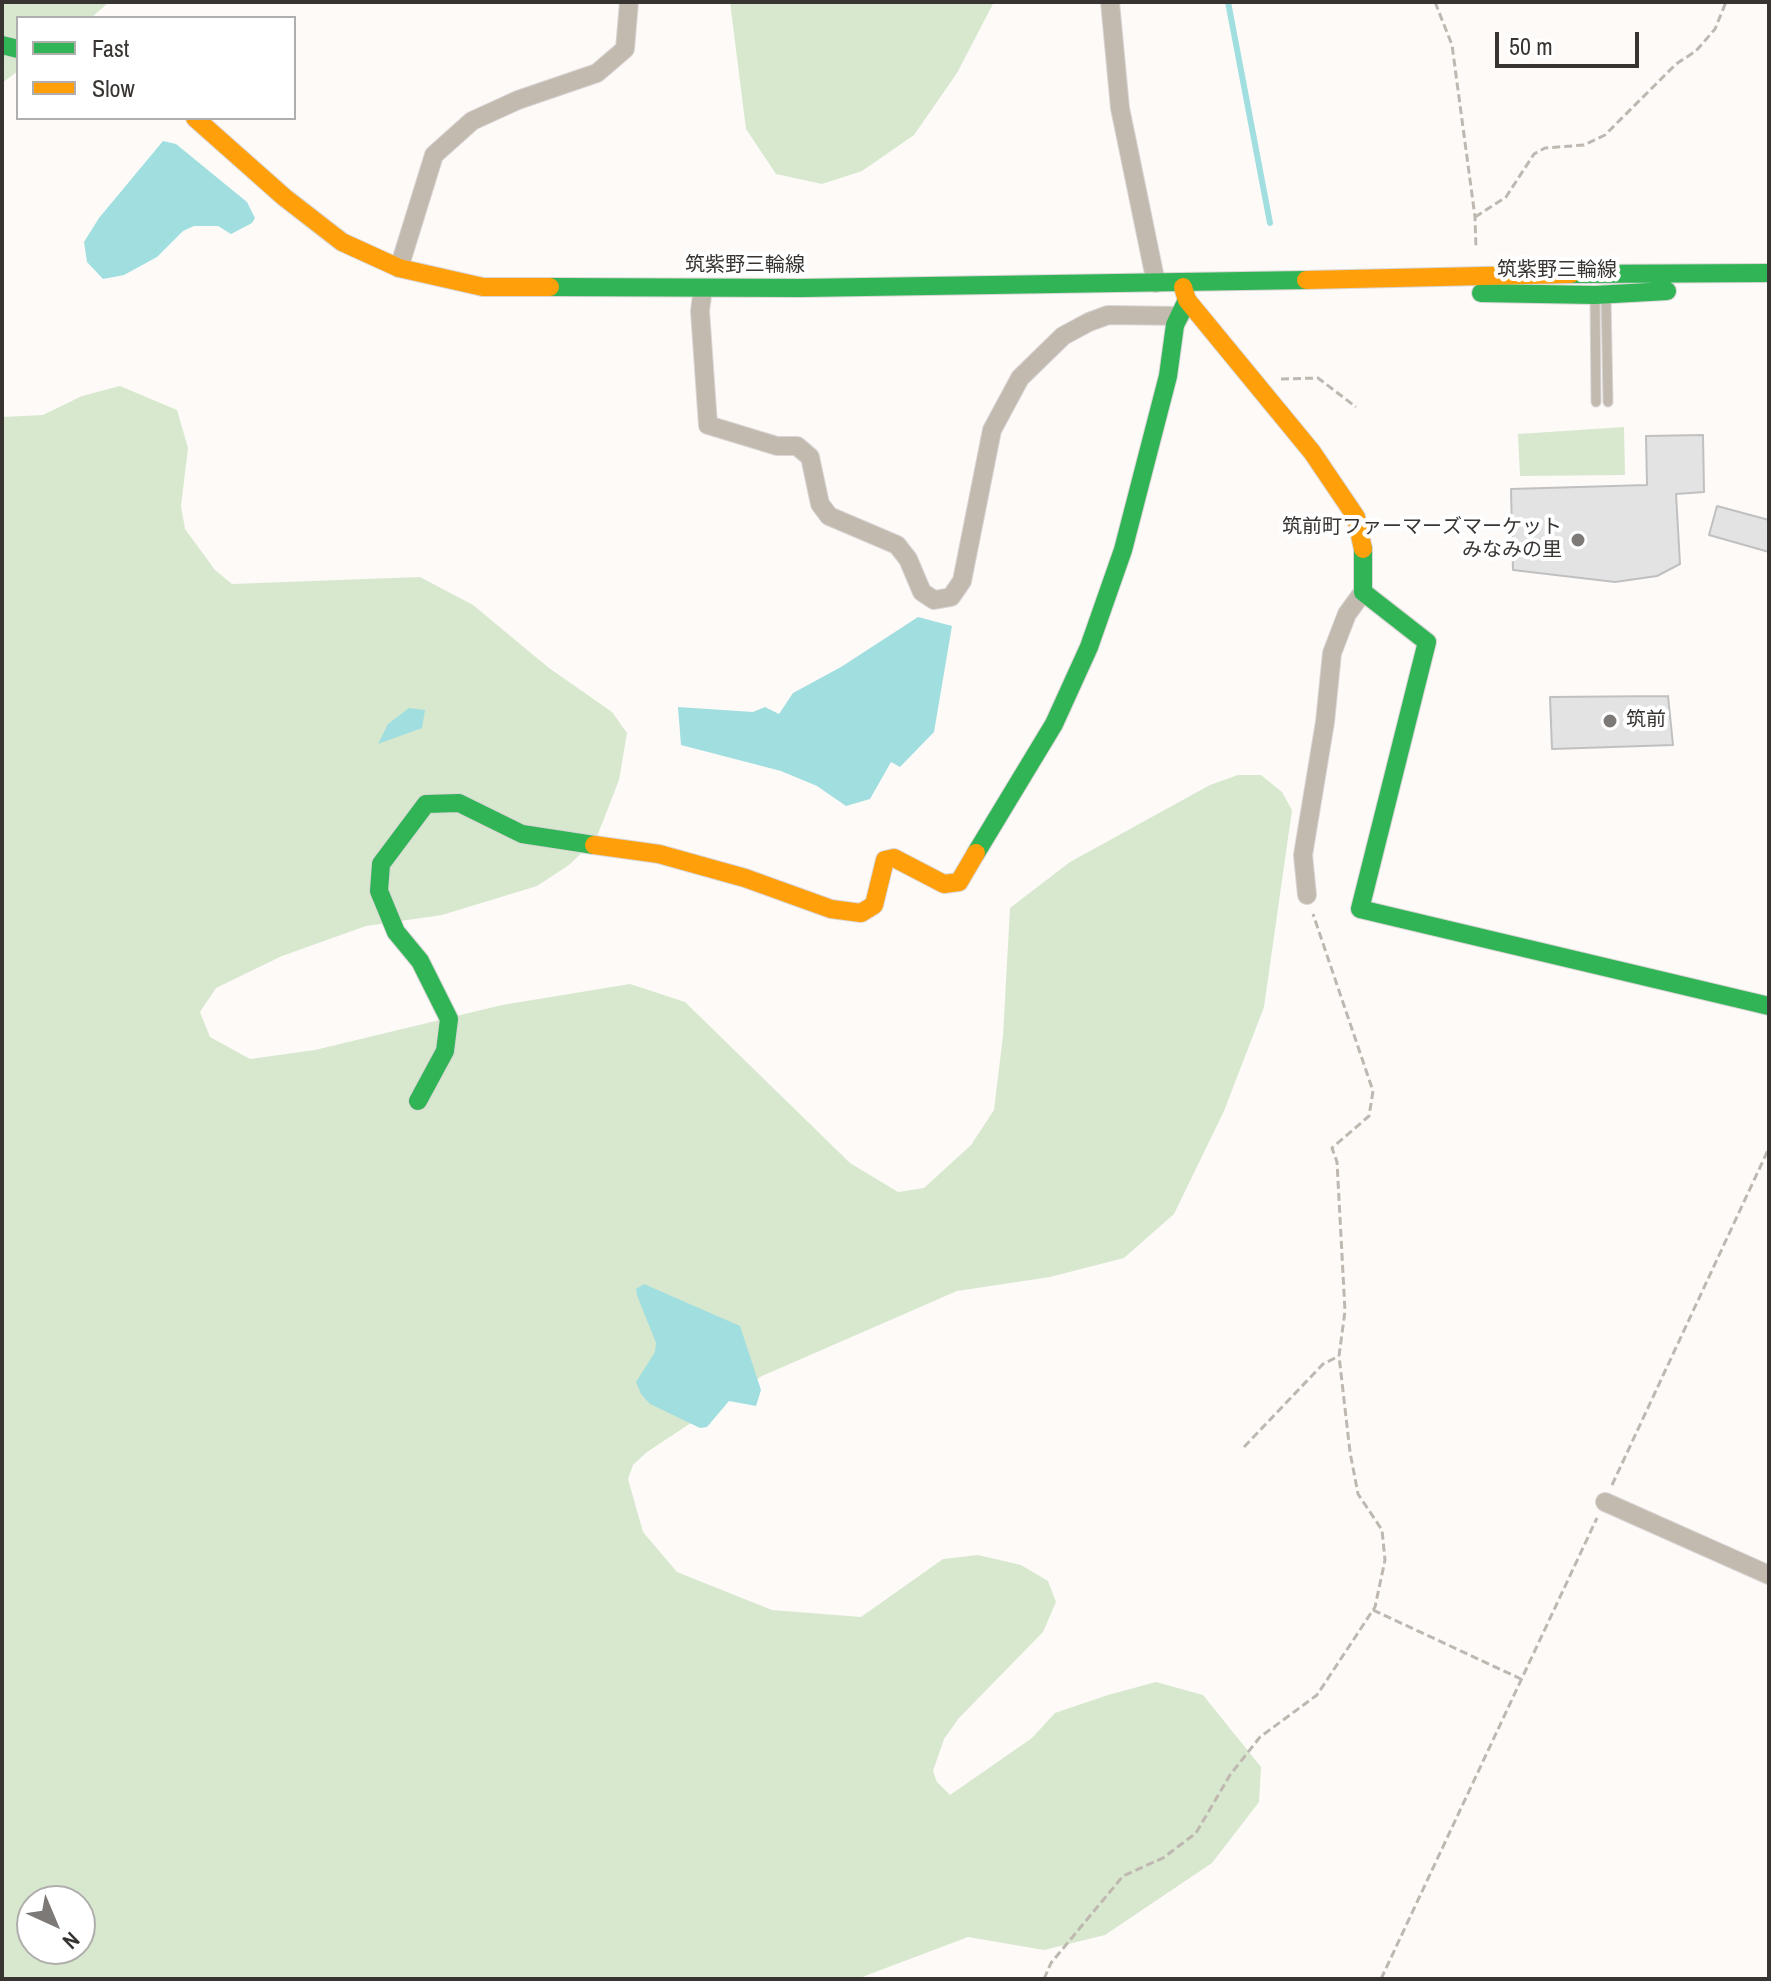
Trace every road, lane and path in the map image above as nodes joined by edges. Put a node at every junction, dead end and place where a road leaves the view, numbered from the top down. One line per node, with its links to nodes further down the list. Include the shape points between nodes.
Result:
1 (629, 2): 7 (street, via 625,49 597,73 472,121 434,155)
2 (1110, 2): 12 (street, via 1120,108)
3 (1435, 2): 6 (path, via 1452,45)
4 (1726, 2): 6 (path, via 1715,29 1696,51 1676,64 1605,135 1584,145 1534,154 1506,197)
5 (197, 120): 7 (street, 筑紫野三輪線, via 342,242)
6 (1475, 217): 9 (path)
7 (399, 268): 13 (street, 筑紫野三輪線, via 483,287)
8 (1766, 273): 10 (street, 筑紫野三輪線); 14 (street, 筑紫野三輪線, via 1696,289)
9 (1476, 274): 10 (street, 筑紫野三輪線); 11 (street, 筑紫野三輪線); 14 (lane, via 1494,285)
10 (1615, 274): 14 (lane)
11 (1349, 277): 14 (street, 筑紫野三輪線, via 1414,289); 15 (street, 筑紫野三輪線)
12 (1156, 283): 13 (street, 筑紫野三輪線); 15 (street, 筑紫野三輪線)
13 (703, 288): 15 (street, via 708,425 777,446 797,446 810,457 820,504 829,516 897,545 922,592 934,600 951,597 962,581 992,430 1027,370 1063,336 1108,315)
14 (1600, 292): 17 (lane); 18 (lane)
15 (1183, 300): 16 (street); 23 (street, via 1123,550 1089,647 1054,724 959,882 944,884 894,858 885,860 874,905 861,913 831,909 659,854 522,834 459,803 426,804 381,864 379,891 396,932 420,961 449,1019 445,1051)
16 (1259, 387): 19 (path, via 1298,376 1318,378); 20 (street, via 1356,517 1363,547)
17 (1596, 402)
18 (1608, 402)
19 (1356, 407)
20 (1363, 592): 21 (street, via 1347,614 1332,653 1303,855); 22 (street, via 1427,642 1360,909)
21 (1307, 895): 25 (path, via 1373,1091 1369,1116 1332,1148 1345,1311)
22 (1769, 1006)
23 (418, 1101)
24 (1769, 1148): 27 (path)
25 (1339, 1356): 26 (path, via 1323,1364); 29 (path, via 1358,1494 1382,1530 1385,1560)
26 (1244, 1447)
27 (1605, 1502): 28 (street); 30 (path)
28 (1769, 1575)
29 (1373, 1610): 30 (path); 31 (path, via 1317,1695 1260,1737 1196,1833 1163,1858 1123,1876 1051,1963)
30 (1521, 1679): 32 (path)
31 (1044, 1979)
32 (1381, 1979)

